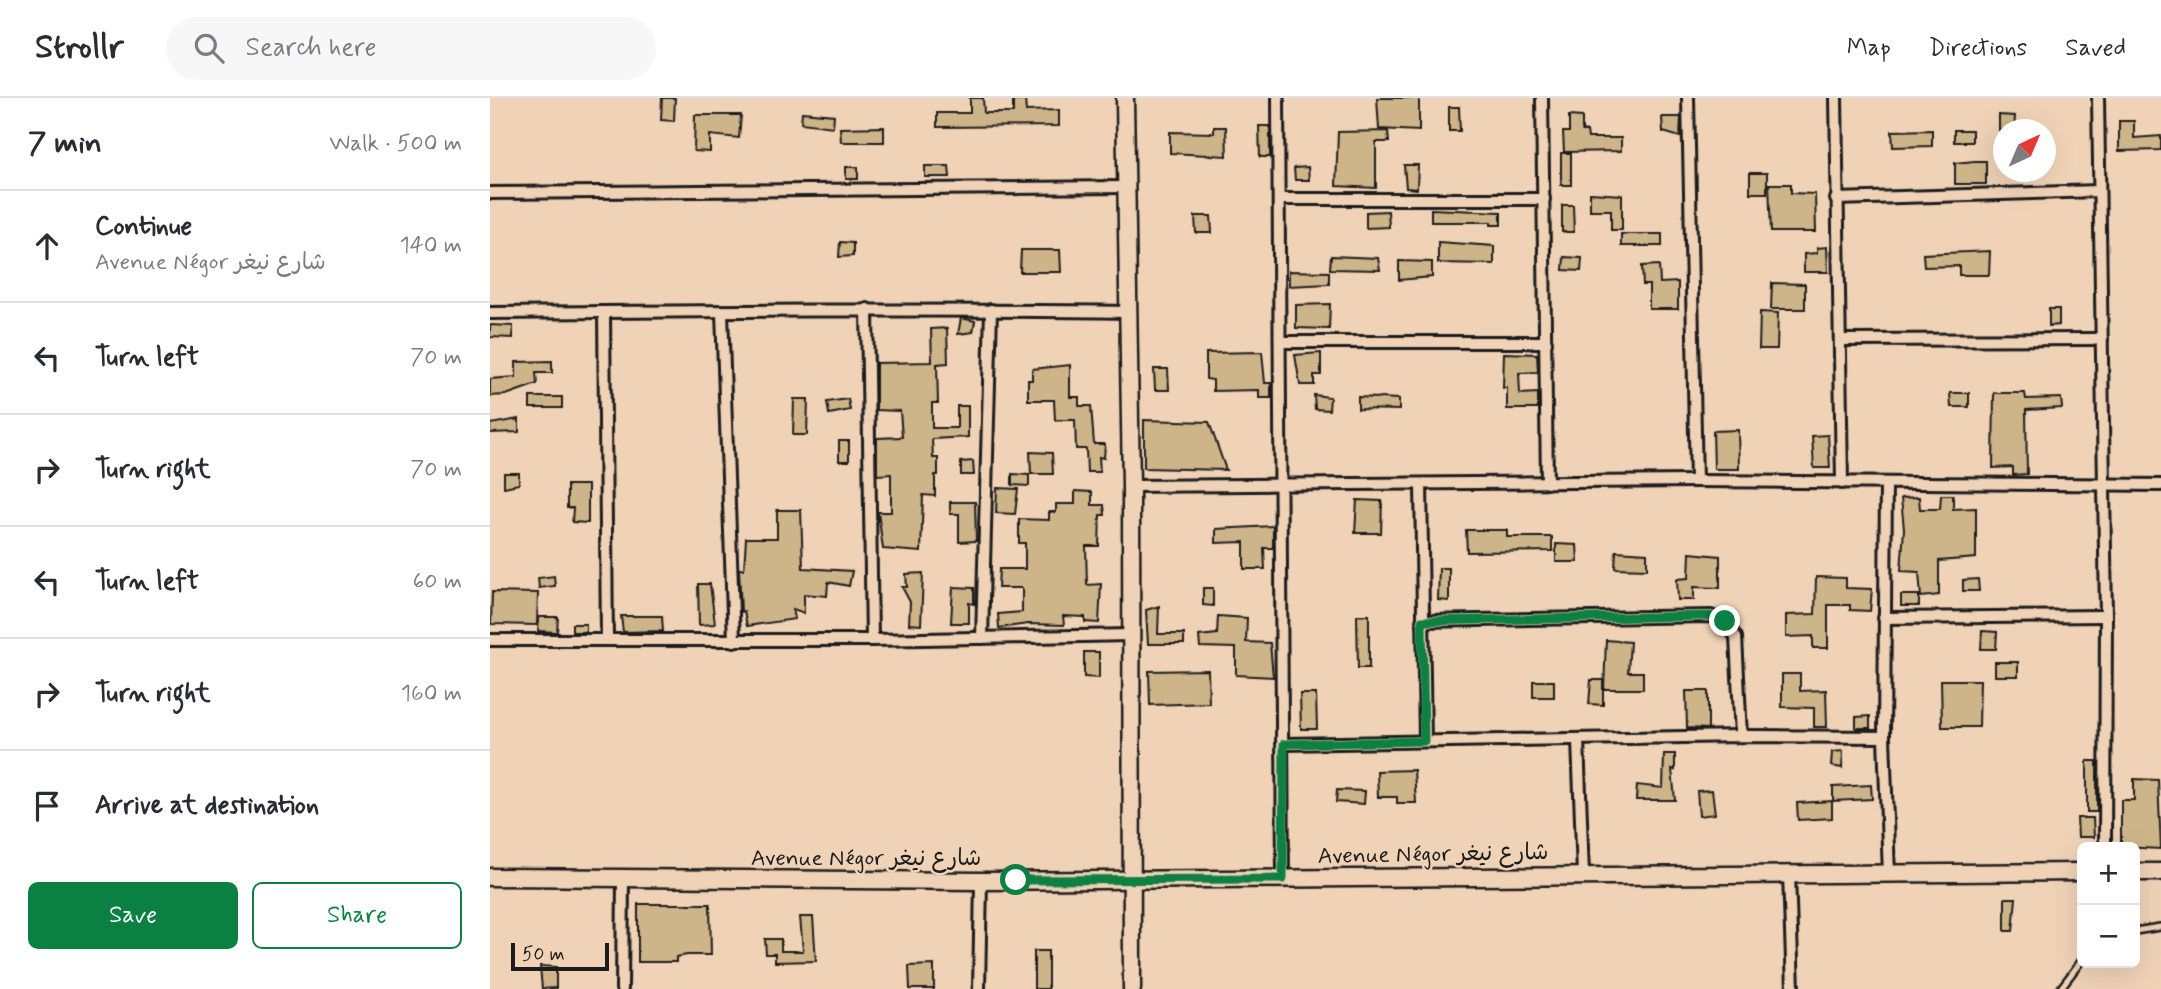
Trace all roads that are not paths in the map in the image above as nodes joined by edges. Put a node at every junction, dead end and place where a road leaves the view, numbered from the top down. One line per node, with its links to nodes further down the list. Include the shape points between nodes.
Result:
1 (1125, 98): 7 (main road)
2 (1278, 98): 10 (street)
3 (1542, 98): 12 (street)
4 (1688, 98): 23 (street)
5 (1836, 98): 11 (street)
6 (2098, 98): 8 (street)
7 (1127, 187): 9 (street); 16 (main road)
8 (2099, 191): 11 (street); 19 (street)
9 (490, 193)
10 (1279, 199): 12 (street); 21 (street)
11 (1836, 199): 20 (street)
12 (1544, 200): 22 (street)
13 (867, 309): 14 (street); 18 (street); 39 (street)
14 (991, 310): 16 (street); 36 (street)
15 (604, 312): 17 (street); 18 (street); 38 (street)
16 (1128, 312): 27 (main road)
17 (490, 313)
18 (722, 313): 40 (street)
19 (2102, 339): 20 (street); 31 (street)
20 (1840, 340): 25 (street)
21 (1280, 342): 22 (street); 30 (street)
22 (1546, 342): 24 (street)
23 (1696, 481): 24 (street); 25 (street)
24 (1547, 483): 28 (street)
25 (1842, 483): 26 (street)
26 (1886, 483): 31 (street); 33 (street)
27 (1131, 485): 30 (street); 35 (main road)
28 (1421, 485): 30 (street); 34 (street)
29 (2161, 485): 31 (street)
30 (1282, 486): 45 (street)
31 (2102, 487): 32 (street)
32 (2106, 616): 33 (street); 46 (street)
33 (1884, 618): 42 (street)
34 (1422, 621): 41 (street, via 1711,616 1725,621 1736,638); 44 (street)
35 (1131, 635): 36 (street); 56 (main road)
36 (982, 638): 39 (street)
37 (490, 640): 38 (street)
38 (607, 640): 40 (street)
39 (872, 640): 40 (street)
40 (734, 641)
41 (1741, 736): 42 (street); 43 (street)
42 (1884, 737): 52 (street)
43 (1578, 740): 44 (street); 50 (street)
44 (1424, 741): 45 (street)
45 (1284, 744): 55 (street)
46 (2105, 842)
47 (2077, 872): 52 (main road, Avenue Négor شارع نيغر)
48 (2140, 872): 49 (main road)
49 (2161, 872)
50 (1583, 874): 51 (main road, Avenue Négor شارع نيغر); 55 (main road, Avenue Négor شارع نيغر)
51 (1789, 874): 52 (main road, Avenue Négor شارع نيغر); 64 (street)
52 (1889, 875)
53 (490, 877): 54 (main road, Avenue Négor شارع نيغر)
54 (623, 879): 57 (main road, Avenue Négor شارع نيغر); 61 (street)
55 (1283, 879): 56 (main road, Avenue Négor شارع نيغر)
56 (1131, 880): 57 (main road, Avenue Négor شارع نيغر); 63 (main road)
57 (981, 881): 62 (street)
58 (2160, 927): 59 (lane)
59 (2140, 930)
60 (2077, 967): 65 (lane)
61 (622, 989)
62 (979, 989)
63 (1132, 989)
64 (1793, 989)
65 (2060, 989)

